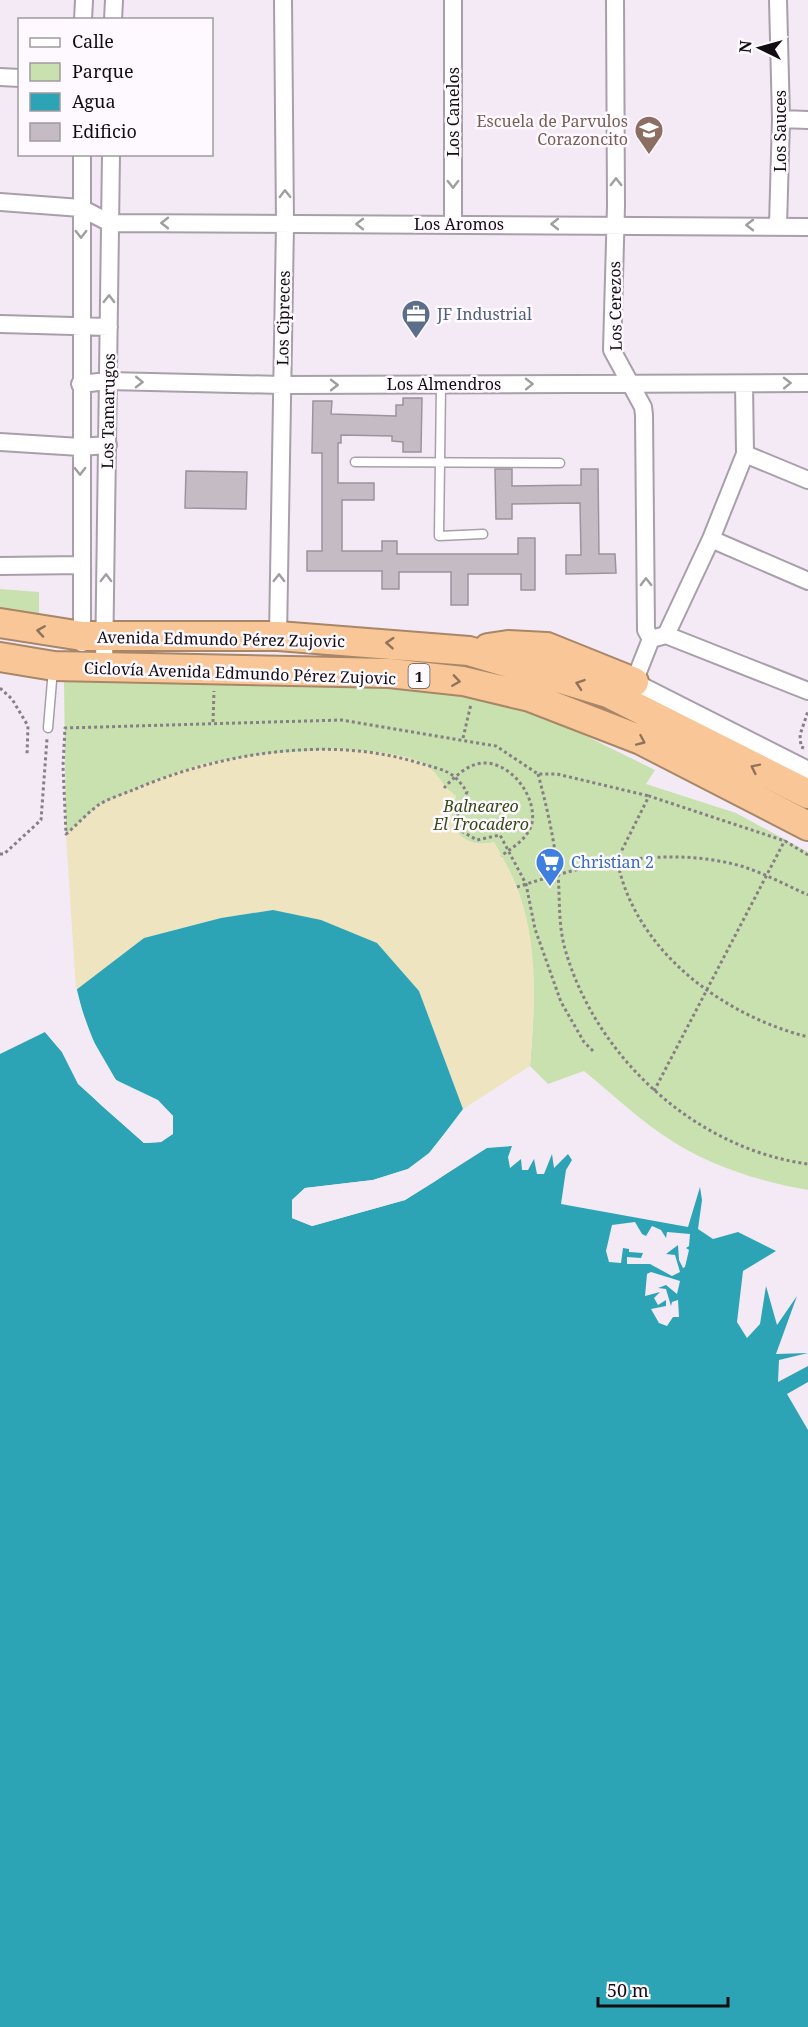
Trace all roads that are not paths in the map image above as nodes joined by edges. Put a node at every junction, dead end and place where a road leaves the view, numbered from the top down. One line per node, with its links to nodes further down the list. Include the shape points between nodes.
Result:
1 (84, 0): 7 (street)
2 (114, 0): 8 (street)
3 (283, 0): 18 (street, Los Cipreces, one-way to 3)
4 (453, 0): 19 (street, Los Canelos, one-way to 19)
5 (615, 0): 20 (street, Los Cerezos, one-way to 5)
6 (778, 0): 11 (street, Los Sauces)
7 (83, 18)
8 (113, 18)
9 (0, 77): 10 (street)
10 (18, 78)
11 (781, 119): 12 (street); 21 (street, Los Sauces)
12 (808, 120)
13 (82, 156): 16 (street, Los Tamarugos)
14 (111, 156): 17 (street, Los Tamarugos)
15 (0, 202): 16 (street)
16 (81, 208): 17 (street); 24 (street, Los Tamarugos, one-way to 24)
17 (110, 223): 18 (street, Los Aromos, one-way to 17); 25 (street, Los Tamarugos, one-way to 17)
18 (285, 224): 19 (street, Los Aromos, one-way to 18); 30 (street, Los Cipreces)
19 (453, 224): 20 (street, Los Aromos, one-way to 19)
20 (616, 224): 21 (street, Los Aromos, one-way to 20); 27 (street, Los Cerezos, via 612,350)
21 (778, 225): 22 (street, Los Aromos)
22 (808, 227)
23 (0, 324): 24 (street)
24 (81, 326): 25 (street); 29 (street, Los Tamarugos)
25 (109, 327): 26 (street, Los Tamarugos)
26 (108, 381): 29 (street, Los Almendros); 30 (street, Los Almendros, one-way to 30); 34 (street, Los Tamarugos)
27 (630, 382): 31 (street, Los Almendros); 32 (street, Los Almendros, one-way to 27); 49 (street, Los Cerezos, one-way to 27, via 646,630 644,415)
28 (808, 383): 31 (street, Los Almendros, one-way to 28)
29 (80, 384): 35 (street, Los Tamarugos)
30 (282, 384): 32 (street, Los Almendros, one-way to 32); 48 (street, Los Cipreces, one-way to 30)
31 (744, 384): 36 (street)
32 (441, 385): 38 (lane)
33 (0, 442): 35 (street)
34 (108, 445): 35 (street); 47 (street, Los Tamarugos, one-way to 34)
35 (80, 447): 43 (street, Los Tamarugos, one-way to 43)
36 (745, 454): 40 (street); 42 (street)
37 (355, 462): 38 (lane)
38 (442, 463): 39 (lane); 41 (lane, via 439,536)
39 (560, 463)
40 (807, 477)
41 (483, 534)
42 (711, 539): 45 (street); 49 (street)
43 (82, 565): 44 (street); 47 (street, Los Tamarugos)
44 (0, 566)
45 (808, 581)
46 (0, 623): 47 (highway, Avenida Edmundo Pérez Zujovic / 1, one-way to 46)
47 (94, 636): 48 (highway, Avenida Edmundo Pérez Zujovic / 1); 52 (street, Los Tamarugos); 52 (street, Los Tamarugos)
48 (278, 636): 50 (highway, Avenida Edmundo Pérez Zujovic / 1, one-way to 48)
49 (659, 637): 53 (street); 54 (street)
50 (469, 651): 53 (highway, via 508,645 547,647); 57 (highway, Avenida Edmundo Pérez Zujovic / 1, one-way to 50, via 609,693)
51 (0, 657): 52 (highway, Avenida Edmundo Pérez Zujovic / 1)
52 (80, 666): 55 (lane); 58 (highway, Avenida Edmundo Pérez Zujovic / 1, one-way to 58, via 389,673 463,681 530,697 641,740)
53 (634, 682): 56 (street)
54 (808, 691)
55 (48, 728)
56 (808, 770)
57 (808, 794)
58 (798, 829)

